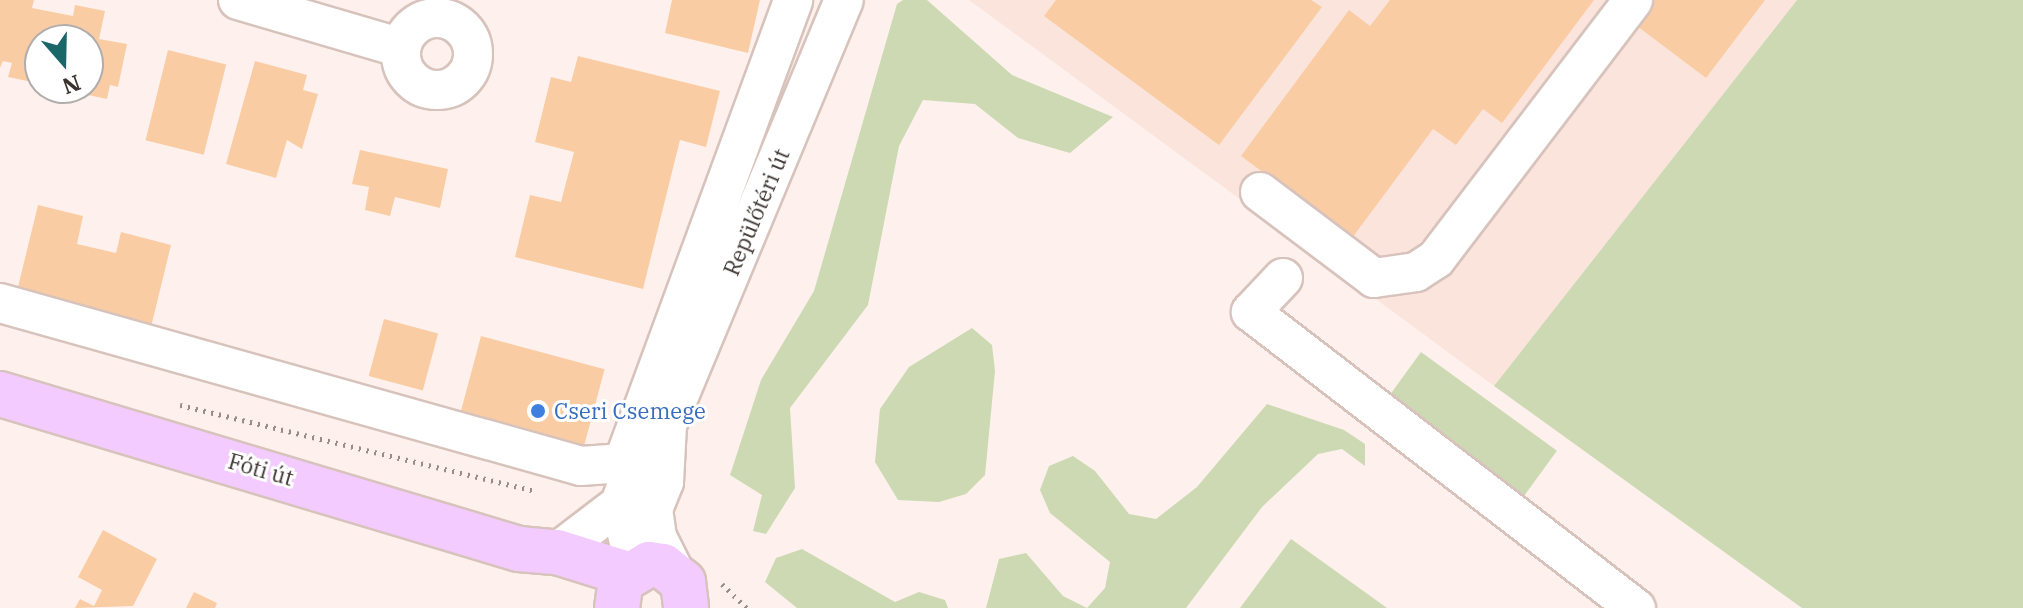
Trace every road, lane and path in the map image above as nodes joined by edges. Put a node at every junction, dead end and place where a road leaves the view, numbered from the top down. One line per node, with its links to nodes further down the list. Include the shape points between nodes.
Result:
1 (238, 0): 5 (street)
2 (793, 0): 8 (street, via 623,463 581,466)
3 (844, 0): 11 (street, Repülőtéri út)
4 (1633, 0): 6 (street, via 1436,259 1416,272 1374,278)
5 (399, 47)
6 (1260, 192)
7 (1283, 278): 16 (street, via 1251,312)
8 (0, 303)
9 (0, 394): 14 (main road, Fóti út)
10 (166, 402): 12 (path)
11 (667, 425): 13 (street, Repülőtéri út, via 633,467); 15 (street, Repülőtéri út, via 664,482 653,509)
12 (484, 480)
13 (620, 504): 14 (street); 15 (street)
14 (538, 550): 15 (main road, Fóti út)
15 (654, 593)
16 (1636, 608)

